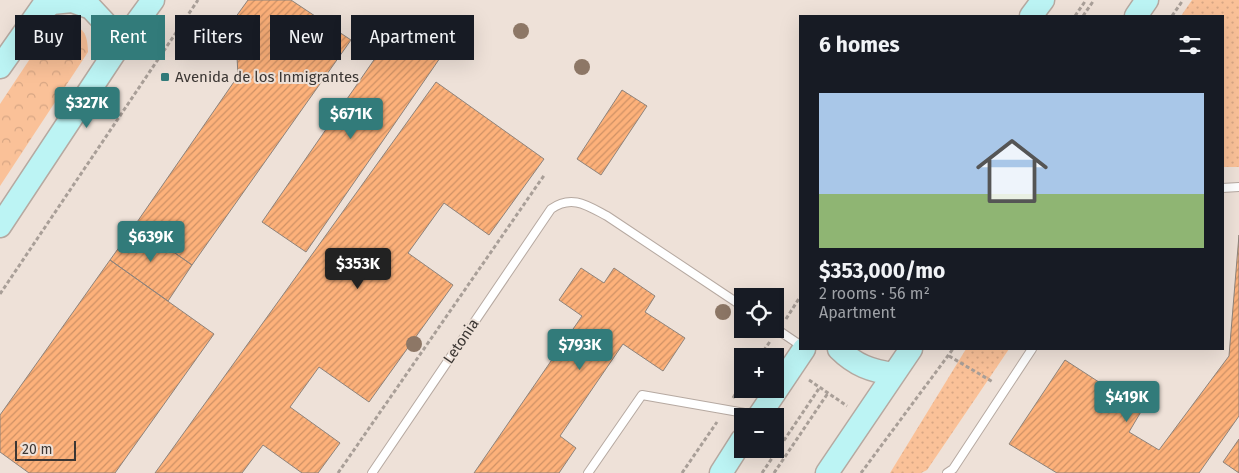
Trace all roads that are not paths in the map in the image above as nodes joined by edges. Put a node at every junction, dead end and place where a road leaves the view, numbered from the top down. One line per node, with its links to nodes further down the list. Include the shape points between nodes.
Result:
1 (152, 0): 7 (main road)
2 (1043, 0): 8 (main road)
3 (1126, 0): 9 (main road)
4 (1147, 0): 10 (main road)
5 (42, 7): 6 (main road, via 72,1 91,8); 12 (main road)
6 (98, 15)
7 (141, 15)
8 (1032, 15)
9 (1130, 15)
10 (1137, 15)
11 (110, 60): 15 (main road)
12 (0, 67)
13 (1239, 187): 14 (lane)
14 (1224, 188)
15 (0, 226)
16 (734, 301): 27 (lane, Letonia, via 607,216 579,203 557,204)
17 (784, 334): 18 (lane)
18 (799, 344)
19 (840, 350): 23 (main road, via 865,367)
20 (909, 350): 23 (main road)
21 (1031, 350): 31 (lane, via 953,469)
22 (789, 357): 24 (main road)
23 (894, 374): 30 (main road)
24 (763, 408)
25 (734, 412): 28 (lane, via 642,395)
26 (734, 452): 29 (main road)
27 (372, 473)
28 (588, 473)
29 (720, 473)
30 (828, 473)
31 (947, 473)

